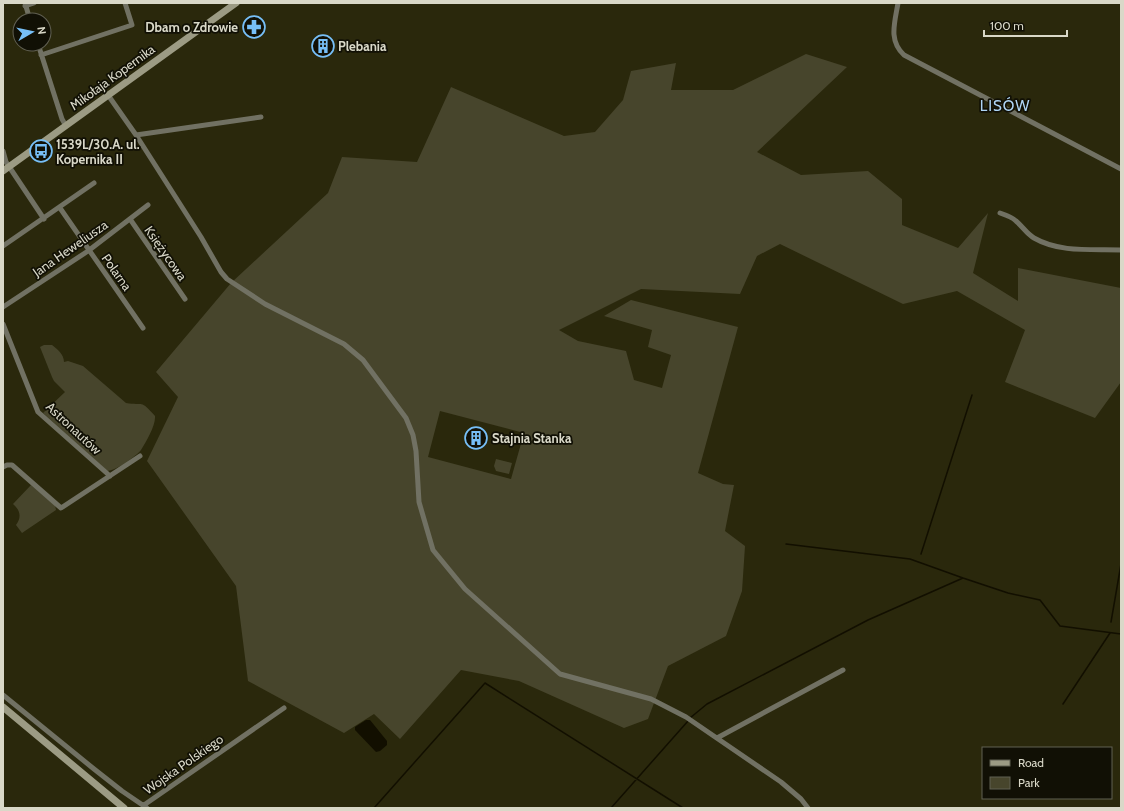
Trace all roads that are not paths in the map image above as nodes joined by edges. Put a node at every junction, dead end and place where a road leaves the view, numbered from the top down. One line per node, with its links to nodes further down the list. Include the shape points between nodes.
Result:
1 (34, 3): 5 (street)
2 (125, 3): 7 (street, via 132,25)
3 (236, 3): 8 (street, Mikołaja Kopernika)
4 (898, 3): 14 (street, via 894,38 904,55)
5 (25, 4)
6 (40, 52): 7 (street)
7 (41, 55): 10 (street)
8 (108, 95): 10 (street, Mikołaja Kopernika); 11 (street)
9 (262, 116): 11 (street)
10 (66, 126): 13 (street, Mikołaja Kopernika)
11 (136, 135): 35 (street, via 227,279 265,304 354,351 406,418 413,435 420,502 432,550 465,589 560,674 651,699 686,717)
12 (3, 152): 13 (street)
13 (6, 168): 19 (street)
14 (1121, 170)
15 (94, 183): 17 (street)
16 (148, 205): 20 (street, Jana Heweliusza)
17 (60, 208): 19 (street); 23 (street, Polarna)
18 (1000, 213): 22 (street, via 1016,221 1033,238 1059,248)
19 (44, 219): 21 (street)
20 (130, 219): 23 (street, Jana Heweliusza); 24 (street, Księżycowa)
21 (3, 246)
22 (1121, 250)
23 (88, 251): 25 (street, Jana Heweliusza); 27 (street, Polarna)
24 (185, 299)
25 (3, 307)
26 (3, 324): 30 (street, Astronautów, via 38,412)
27 (143, 328)
28 (140, 456): 30 (street)
29 (3, 467): 30 (street, via 12,465 61,508)
30 (110, 476)
31 (843, 670): 35 (street)
32 (3, 694): 36 (street, Wojska Polskiego, via 94,769)
33 (3, 707): 37 (street)
34 (284, 708): 36 (street, Wojska Polskiego)
35 (717, 738): 38 (street, via 781,782)
36 (145, 807)
37 (124, 808)
38 (808, 808)

